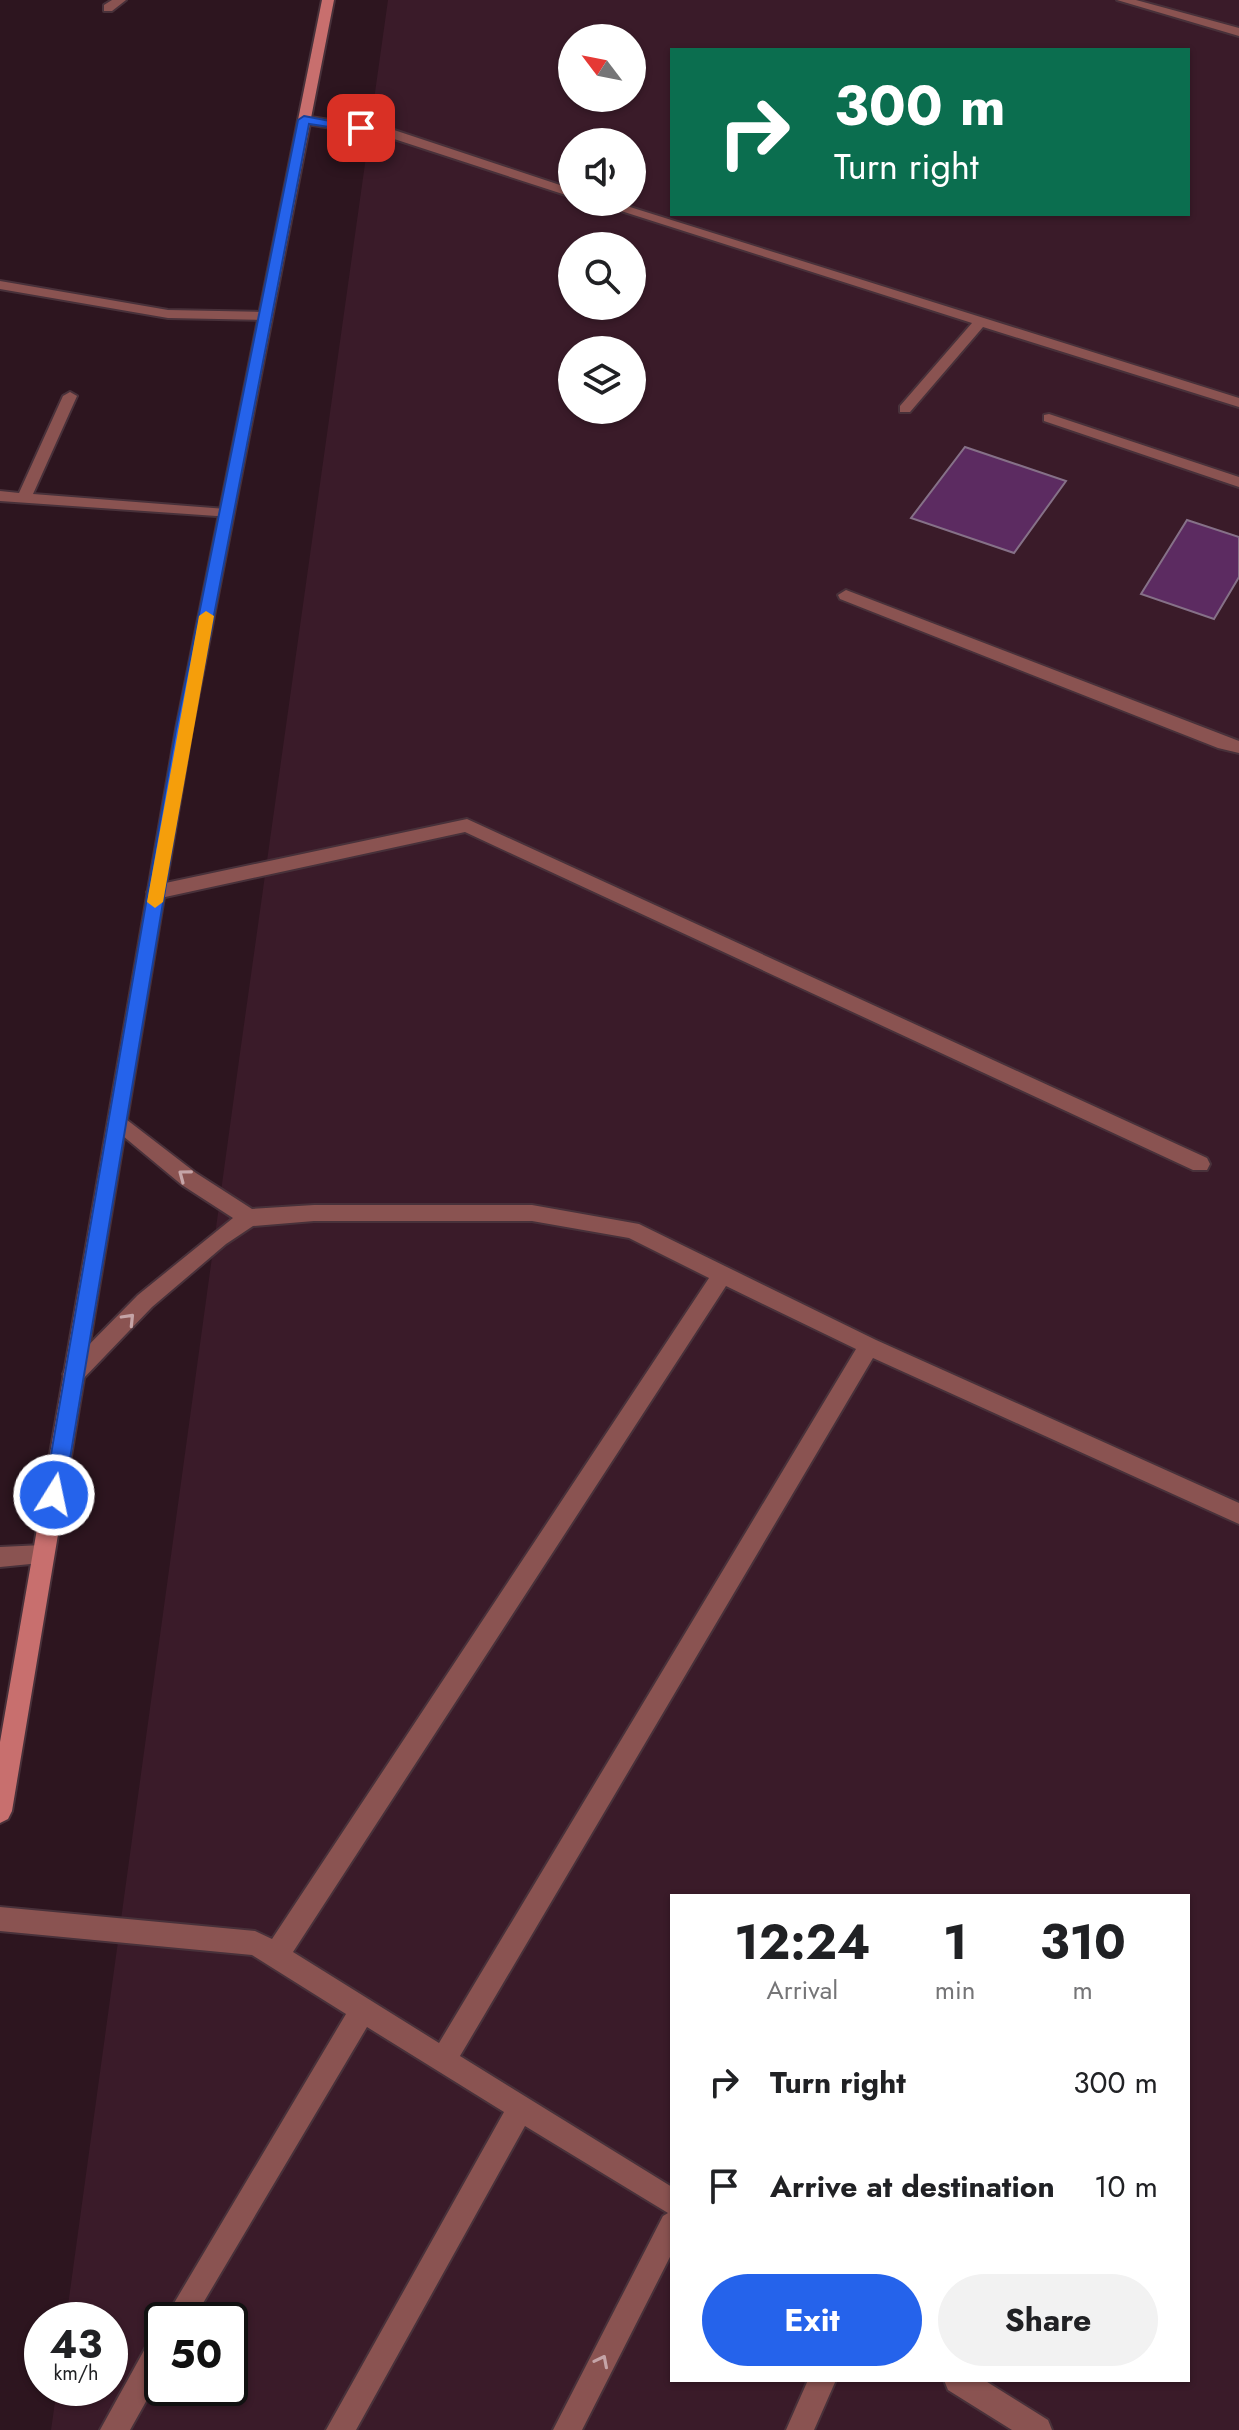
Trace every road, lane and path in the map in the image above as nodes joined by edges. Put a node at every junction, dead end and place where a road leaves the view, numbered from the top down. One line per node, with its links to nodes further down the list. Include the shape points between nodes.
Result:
1 (120, 0): 4 (lane)
2 (328, 0): 6 (main road)
3 (1123, 0): 5 (lane)
4 (108, 8)
5 (1239, 32)
6 (304, 120): 7 (lane, via 390,133); 10 (main road)
7 (558, 188)
8 (645, 216): 11 (lane)
9 (0, 285): 10 (lane, via 168,314)
10 (265, 316): 19 (main road)
11 (982, 320): 13 (lane); 14 (lane)
12 (70, 396): 18 (lane)
13 (1239, 403)
14 (905, 409)
15 (1049, 418): 16 (lane)
16 (1239, 482)
17 (0, 496): 18 (lane)
18 (24, 498): 19 (lane)
19 (226, 514): 22 (main road)
20 (846, 595): 21 (lane)
21 (1239, 747)
22 (156, 892): 23 (main road); 24 (lane, via 467,825)
23 (118, 1121): 25 (lane, one-way to 23, via 189,1179); 28 (main road)
24 (1200, 1164)
25 (249, 1218): 26 (lane, via 532,1213 632,1230); 28 (lane, one-way to 25, via 145,1301)
26 (723, 1274): 27 (lane); 34 (lane)
27 (869, 1346): 29 (lane); 36 (lane)
28 (74, 1374): 30 (main road)
29 (1239, 1514)
30 (43, 1555): 31 (lane); 32 (main road)
31 (0, 1557)
32 (0, 1811)
33 (0, 1919): 34 (lane, via 255,1943)
34 (276, 1956): 35 (lane)
35 (363, 2010): 36 (lane); 40 (lane)
36 (444, 2059): 37 (lane)
37 (521, 2107): 38 (lane); 46 (lane)
38 (670, 2201)
39 (670, 2229): 47 (lane, one-way to 39)
40 (189, 2302)
41 (144, 2378): 45 (lane)
42 (821, 2382): 48 (lane)
43 (961, 2382): 44 (lane)
44 (1029, 2428)
45 (114, 2430)
46 (340, 2430)
47 (567, 2430)
48 (800, 2430)

